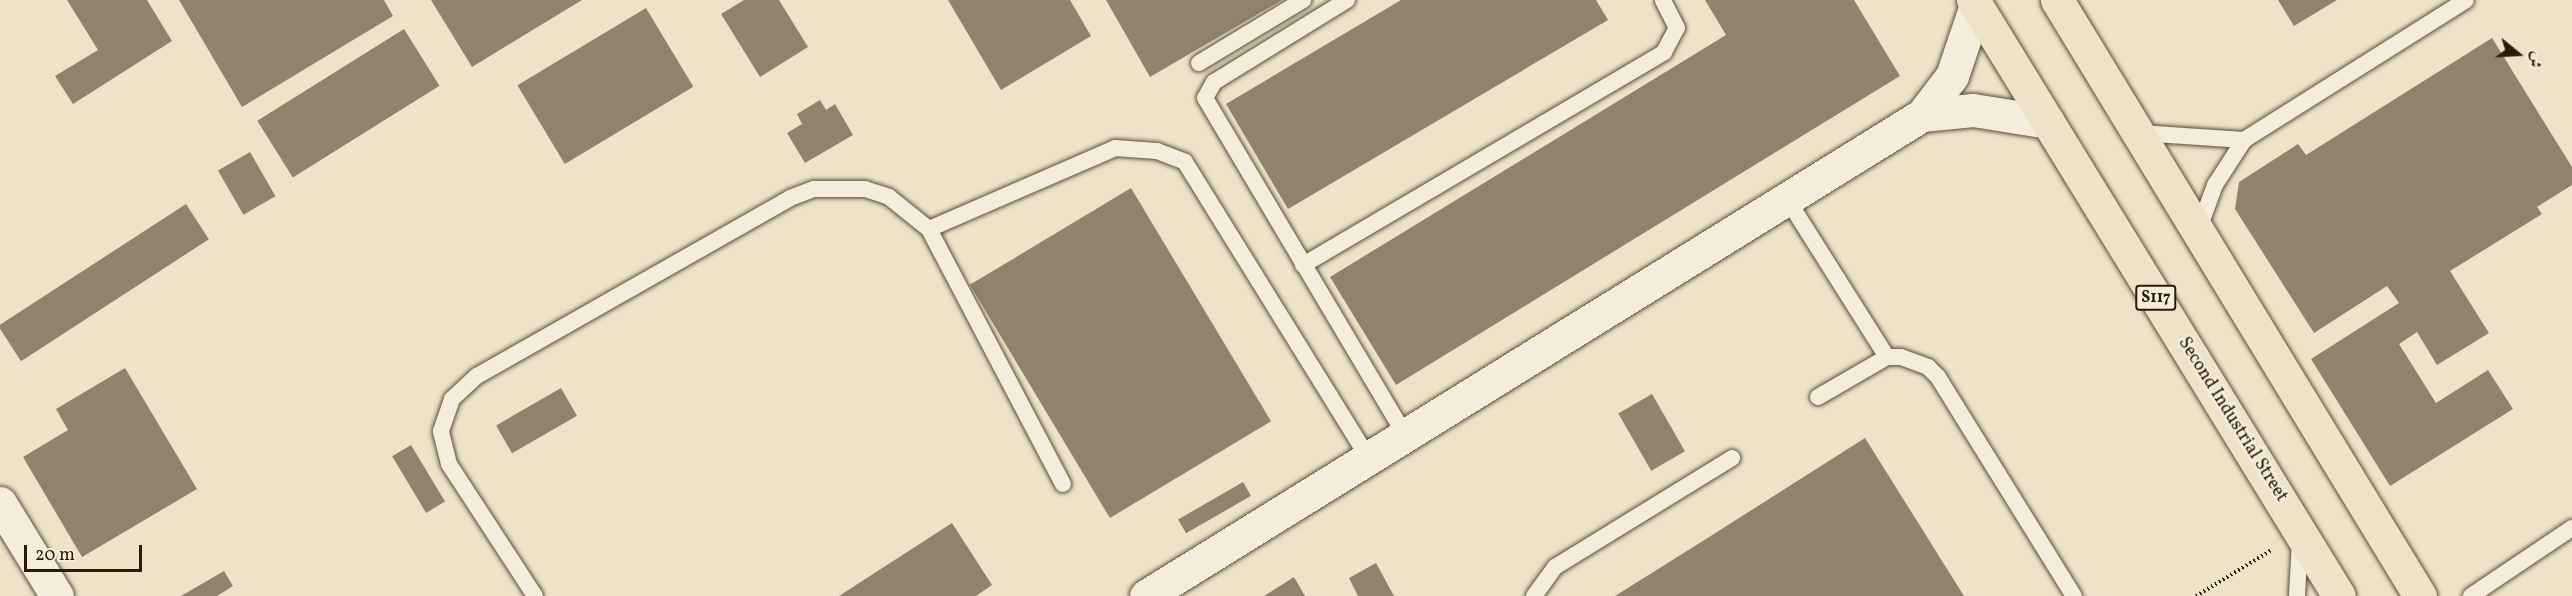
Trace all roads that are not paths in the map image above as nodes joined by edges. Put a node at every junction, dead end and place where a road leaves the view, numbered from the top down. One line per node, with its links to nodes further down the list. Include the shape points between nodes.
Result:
1 (1303, 0): 7 (lane)
2 (1347, 0): 15 (lane, via 1214,82 1205,92 1206,104)
3 (1663, 0): 15 (lane, via 1677,28 1664,52)
4 (2057, 0): 10 (main road)
5 (2466, 0): 11 (lane)
6 (1975, 2): 8 (street, via 1952,76); 9 (main road, Second Industrial Street / S117)
7 (1199, 63)
8 (1922, 115): 9 (street, via 1973,110); 12 (street)
9 (2048, 122): 24 (main road, Second Industrial Street / S117)
10 (2140, 133): 11 (lane); 14 (main road)
11 (2244, 140): 14 (lane, via 2216,185)
12 (1789, 202): 16 (lane); 18 (street)
13 (929, 229): 20 (lane, via 1115,148 1157,151 1185,162); 21 (lane); 26 (lane, via 889,197 865,189 814,189 779,204 463,385 445,414 443,448)
14 (2197, 235): 32 (main road)
15 (1303, 265): 18 (lane)
16 (1887, 357): 17 (lane); 29 (lane, via 1915,361 1938,377)
17 (1818, 396)
18 (1406, 437): 20 (street)
19 (1732, 458): 28 (lane, via 1555,567)
20 (1370, 459): 27 (street)
21 (1063, 484)
22 (0, 503): 25 (street)
23 (2572, 528): 33 (lane)
24 (2301, 531): 30 (lane); 31 (main road, Second Industrial Street / S117)
25 (57, 596)
26 (536, 596)
27 (1146, 596)
28 (1534, 596)
29 (2074, 596)
30 (2297, 596)
31 (2340, 596)
32 (2420, 596)
33 (2471, 596)

